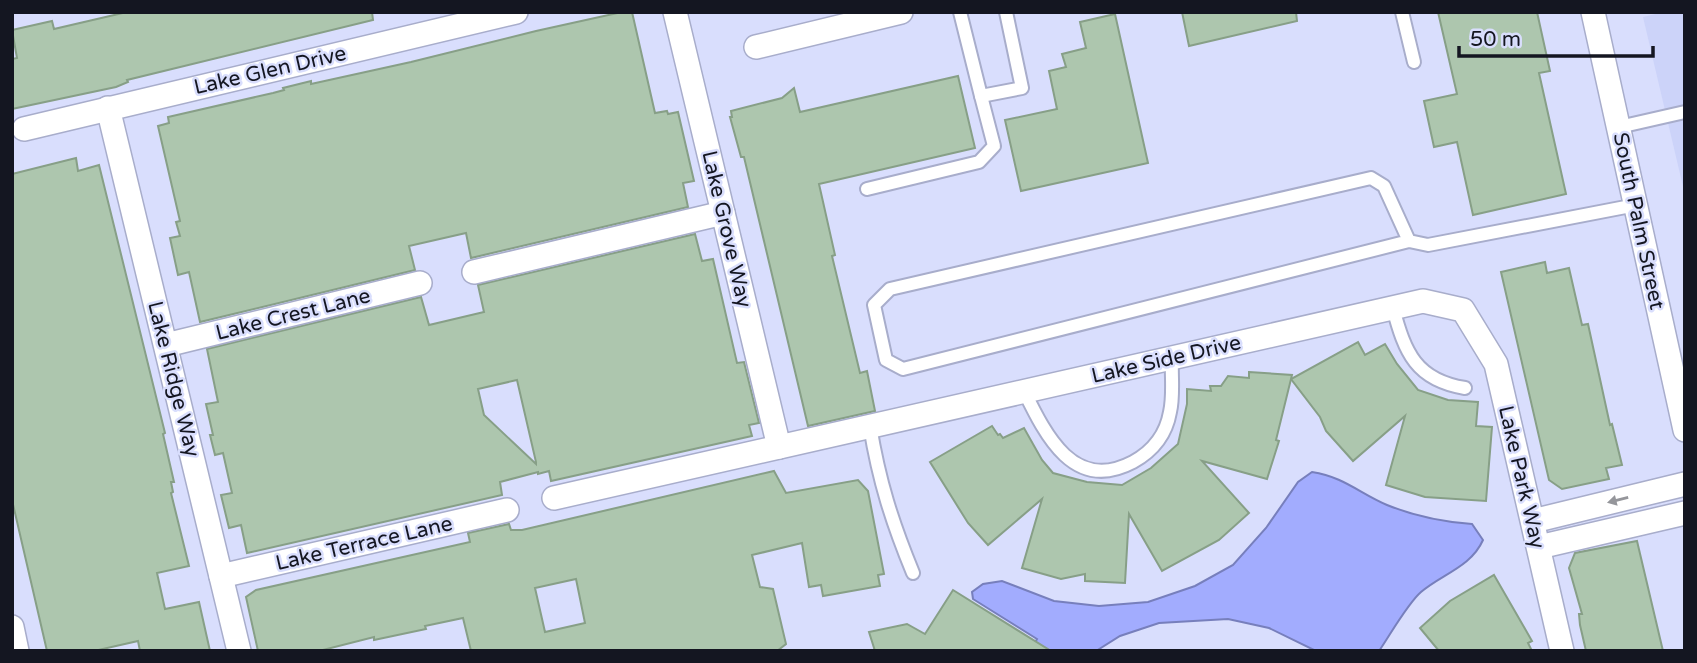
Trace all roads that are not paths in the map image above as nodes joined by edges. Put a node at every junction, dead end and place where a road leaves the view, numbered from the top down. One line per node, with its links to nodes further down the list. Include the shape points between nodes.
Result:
1 (516, 12): 11 (street, Lake Glen Drive)
2 (675, 12): 17 (street, Lake Grove Way)
3 (901, 12): 8 (street)
4 (960, 12): 10 (lane)
5 (1006, 12): 10 (lane, via 1022,88)
6 (1402, 12): 9 (lane)
7 (1594, 12): 13 (street, South Palm Street)
8 (756, 47)
9 (1414, 62)
10 (981, 96): 15 (lane, via 994,146 979,162)
11 (108, 108): 14 (street, Lake Glen Drive); 23 (street, Lake Ridge Way)
12 (1685, 112): 13 (lane)
13 (1619, 127): 16 (street, South Palm Street)
14 (24, 128)
15 (866, 189)
16 (1636, 205): 18 (lane, via 1428,244); 28 (street, South Palm Street)
17 (723, 213): 19 (street); 29 (street, Lake Grove Way)
18 (1409, 241): 18 (lane, via 1384,186 1371,178 890,289 874,305 886,360 904,369)
19 (474, 272)
20 (420, 283): 23 (street, Lake Crest Lane)
21 (1393, 308): 22 (street, Lake Side Drive, via 1423,301); 24 (street, Lake Side Drive); 25 (lane, via 1411,358 1423,373)
22 (1463, 310): 34 (street, Lake Park Way, via 1496,364)
23 (166, 345): 37 (street, Lake Ridge Way)
24 (1172, 358): 26 (street, Lake Side Drive); 26 (lane, via 1171,411 1162,437 1146,455 1117,470 1084,470 1061,453 1044,432)
25 (1465, 388)
26 (1024, 391): 27 (street, Lake Side Drive)
27 (870, 426): 29 (street, Lake Side Drive); 36 (lane, via 891,520)
28 (1685, 430)
29 (779, 447): 31 (street)
30 (1685, 484): 34 (street, one-way to 34)
31 (554, 498)
32 (507, 510): 37 (street, Lake Terrace Lane)
33 (1685, 513): 35 (street)
34 (1533, 521): 35 (street, Lake Park Way)
35 (1539, 547): 41 (street, Lake Park Way)
36 (913, 573)
37 (221, 576): 40 (street, Lake Ridge Way)
38 (12, 627): 39 (street)
39 (17, 651)
40 (239, 651)
41 (1562, 651)

